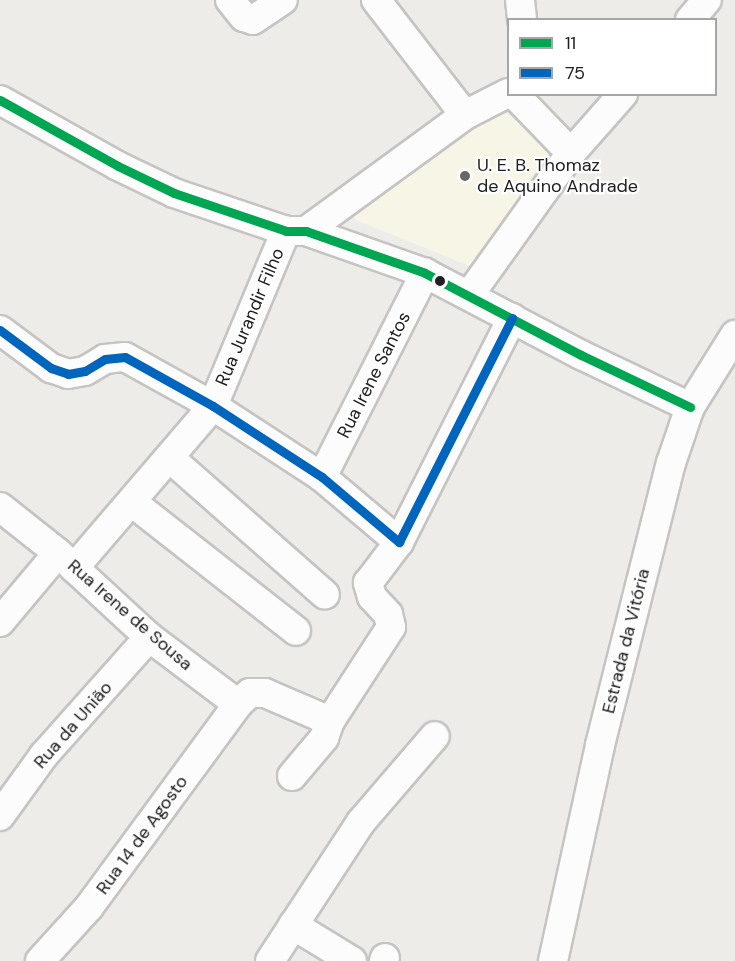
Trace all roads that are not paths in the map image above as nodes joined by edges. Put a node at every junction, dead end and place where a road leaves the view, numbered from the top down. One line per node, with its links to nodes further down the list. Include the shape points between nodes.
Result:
1 (230, 0): 2 (street, via 244,17 253,20)
2 (283, 0)
3 (376, 0): 12 (street)
4 (520, 0): 6 (street)
5 (707, 0): 7 (street)
6 (522, 18)
7 (692, 18)
8 (507, 94): 12 (street)
9 (516, 96): 13 (street)
10 (621, 96): 13 (street)
11 (0, 100): 14 (street, via 174,193)
12 (465, 115): 14 (street)
13 (571, 153): 16 (street)
14 (296, 231): 15 (street); 20 (street, Rua Jurandir Filho)
15 (425, 273): 16 (street); 23 (street, Rua Irene Santos)
16 (471, 294): 17 (street)
17 (512, 318): 21 (street); 26 (street)
18 (0, 330): 20 (street, via 51,368 68,374 85,371 105,359 125,357)
19 (735, 335): 21 (street, Estrada da Vitória)
20 (213, 406): 22 (street, Rua Jurandir Filho); 23 (street)
21 (690, 407): 41 (street, Estrada da Vitória, via 671,463 600,745)
22 (171, 459): 24 (street, Rua Jurandir Filho); 28 (street)
23 (322, 477): 26 (street)
24 (133, 503): 27 (street, Rua Jurandir Filho); 30 (street)
25 (0, 507): 27 (street, Rua Irene de Sousa)
26 (399, 542): 33 (street, via 368,583 372,597 388,614 391,627)
27 (66, 561): 29 (street, Rua Jurandir Filho); 31 (street, Rua Irene de Sousa)
28 (325, 595)
29 (0, 622)
30 (296, 631)
31 (149, 637): 32 (street, Rua Irene de Sousa); 36 (street, Rua da União, via 44,755)
32 (238, 704): 33 (street, via 250,693 265,693); 38 (street, Rua 14 de Agosto, via 89,907)
33 (330, 721): 35 (street, via 324,738)
34 (435, 736): 37 (street, via 361,822)
35 (292, 776)
36 (0, 816)
37 (294, 925): 39 (street); 40 (street)
38 (40, 961)
39 (270, 961)
40 (352, 961)
41 (553, 961)

